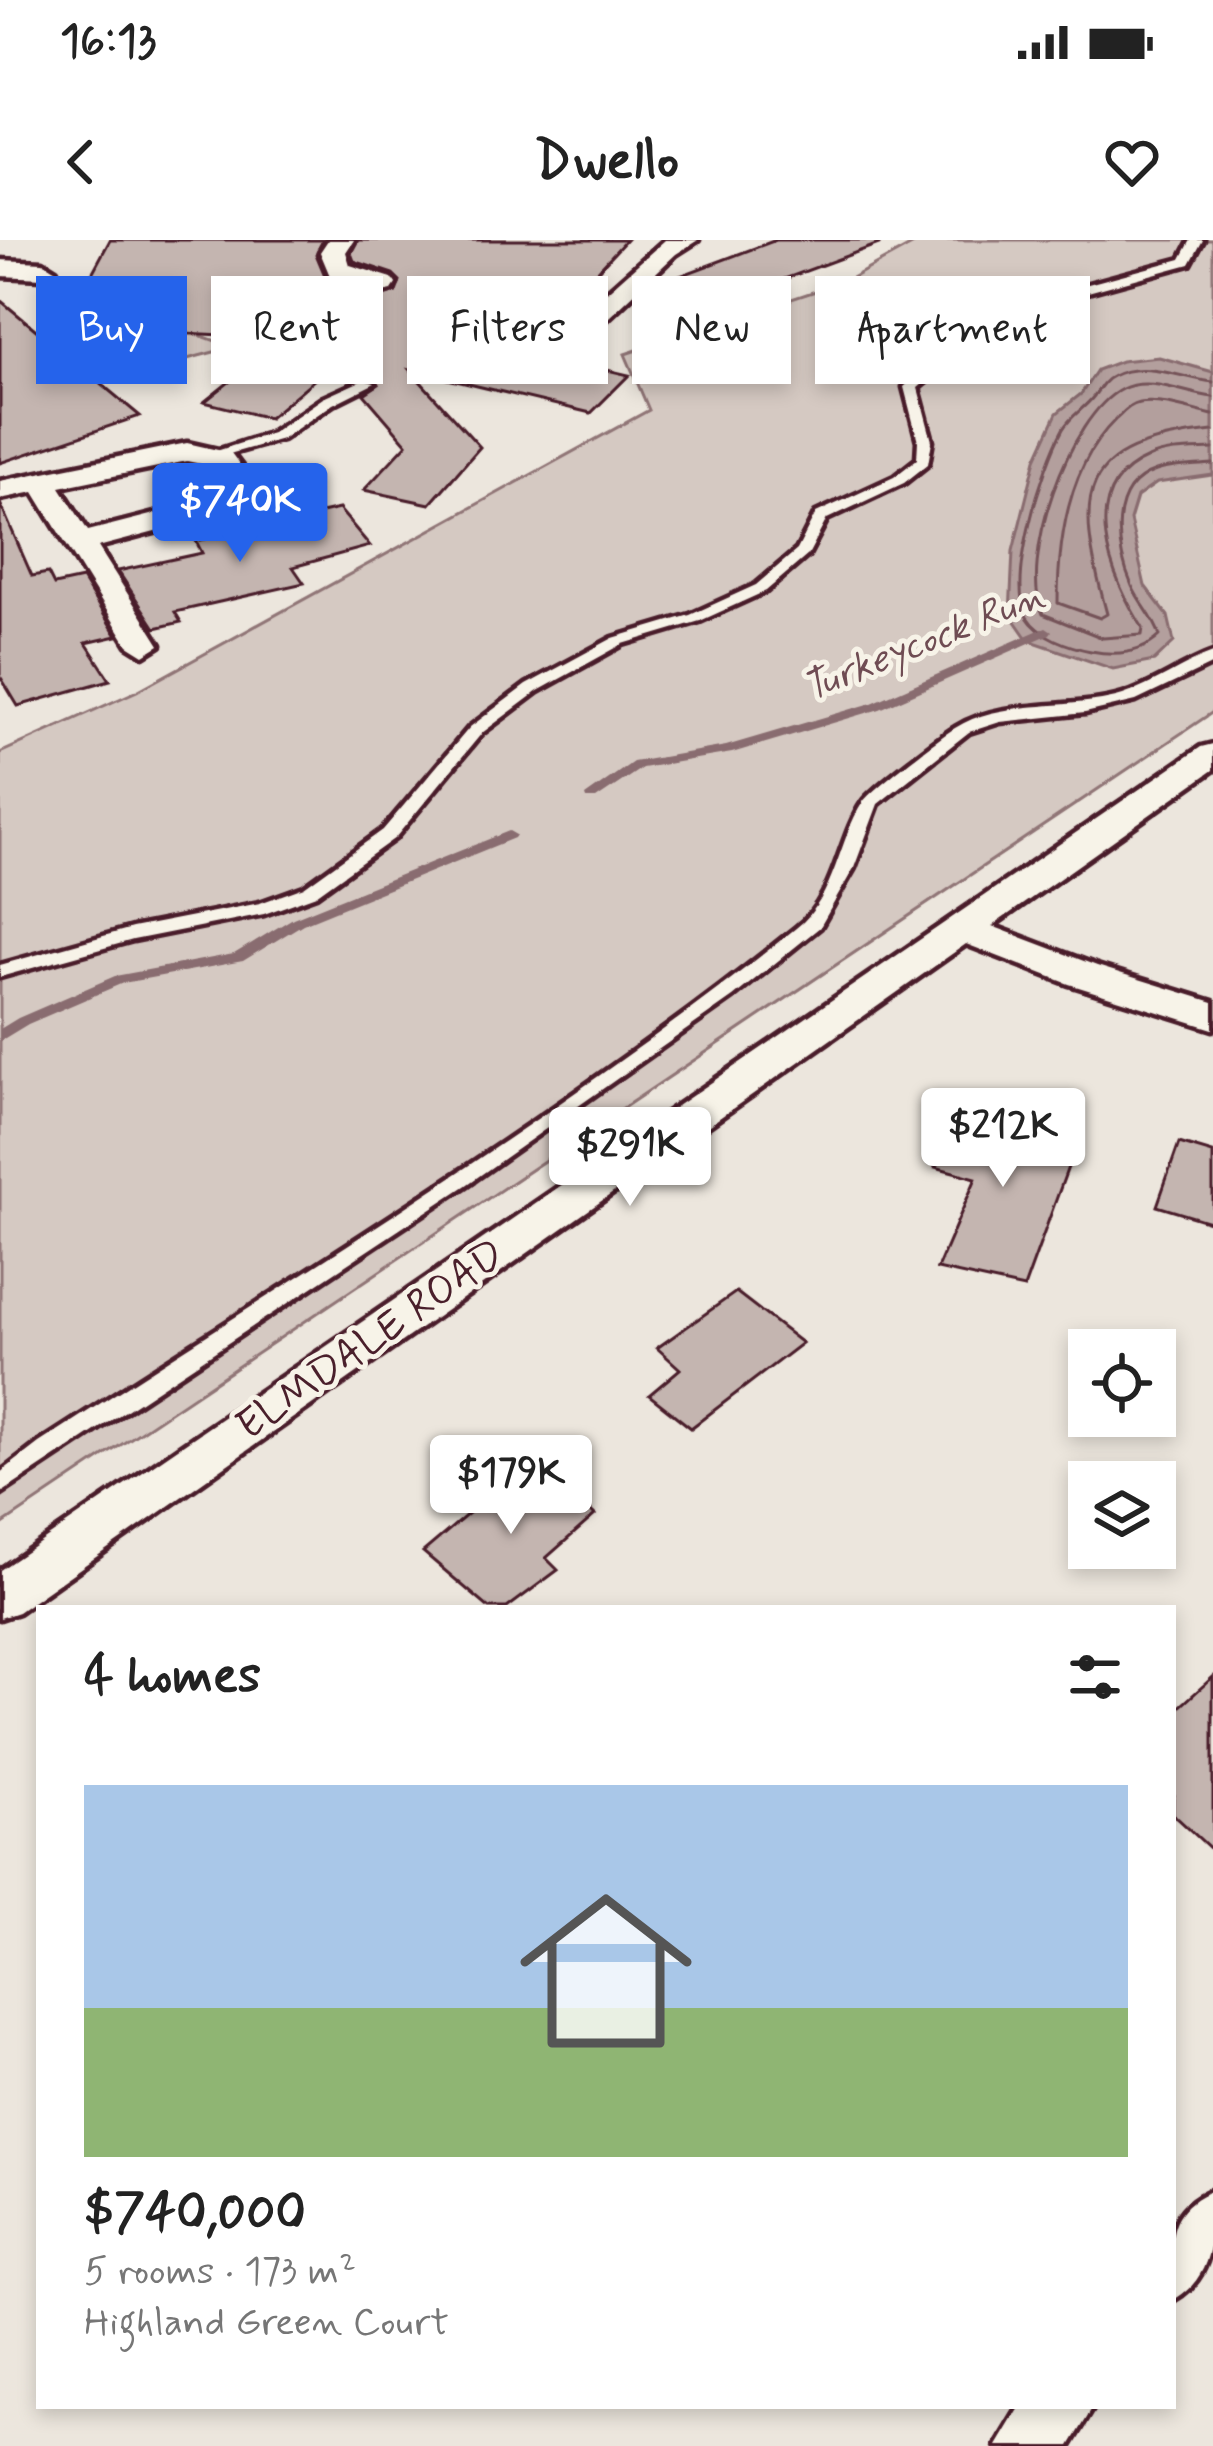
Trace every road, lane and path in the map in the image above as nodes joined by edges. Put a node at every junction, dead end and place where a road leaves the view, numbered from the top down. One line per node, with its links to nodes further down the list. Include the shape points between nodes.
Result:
1 (341, 240): 6 (street, via 334,252 339,270)
2 (685, 240): 7 (street)
3 (1197, 240): 17 (lane, via 1186,261 1040,301 949,356 911,387 926,433 923,461 820,516 803,552 760,588 618,641 532,688 476,730 389,834 310,891)
4 (0, 268): 5 (street)
5 (43, 270)
6 (358, 276)
7 (608, 304)
8 (366, 384): 9 (lane, via 277,436)
9 (208, 456): 10 (street, via 187,452); 12 (street, via 238,484 224,505)
10 (44, 482): 11 (street); 12 (street)
11 (0, 490)
12 (80, 542): 13 (street)
13 (144, 645)
14 (1213, 658): 19 (lane, via 1130,698 963,729 871,802 814,923 727,993)
15 (1213, 754): 16 (street, ELMDALE ROAD)
16 (962, 928): 18 (street); 20 (street, ELMDALE ROAD)
17 (0, 971)
18 (1213, 1016)
19 (0, 1484)
20 (0, 1597)
21 (1213, 2220): 22 (street)
22 (1176, 2265)
23 (1060, 2409): 24 (street)
24 (1029, 2446)

